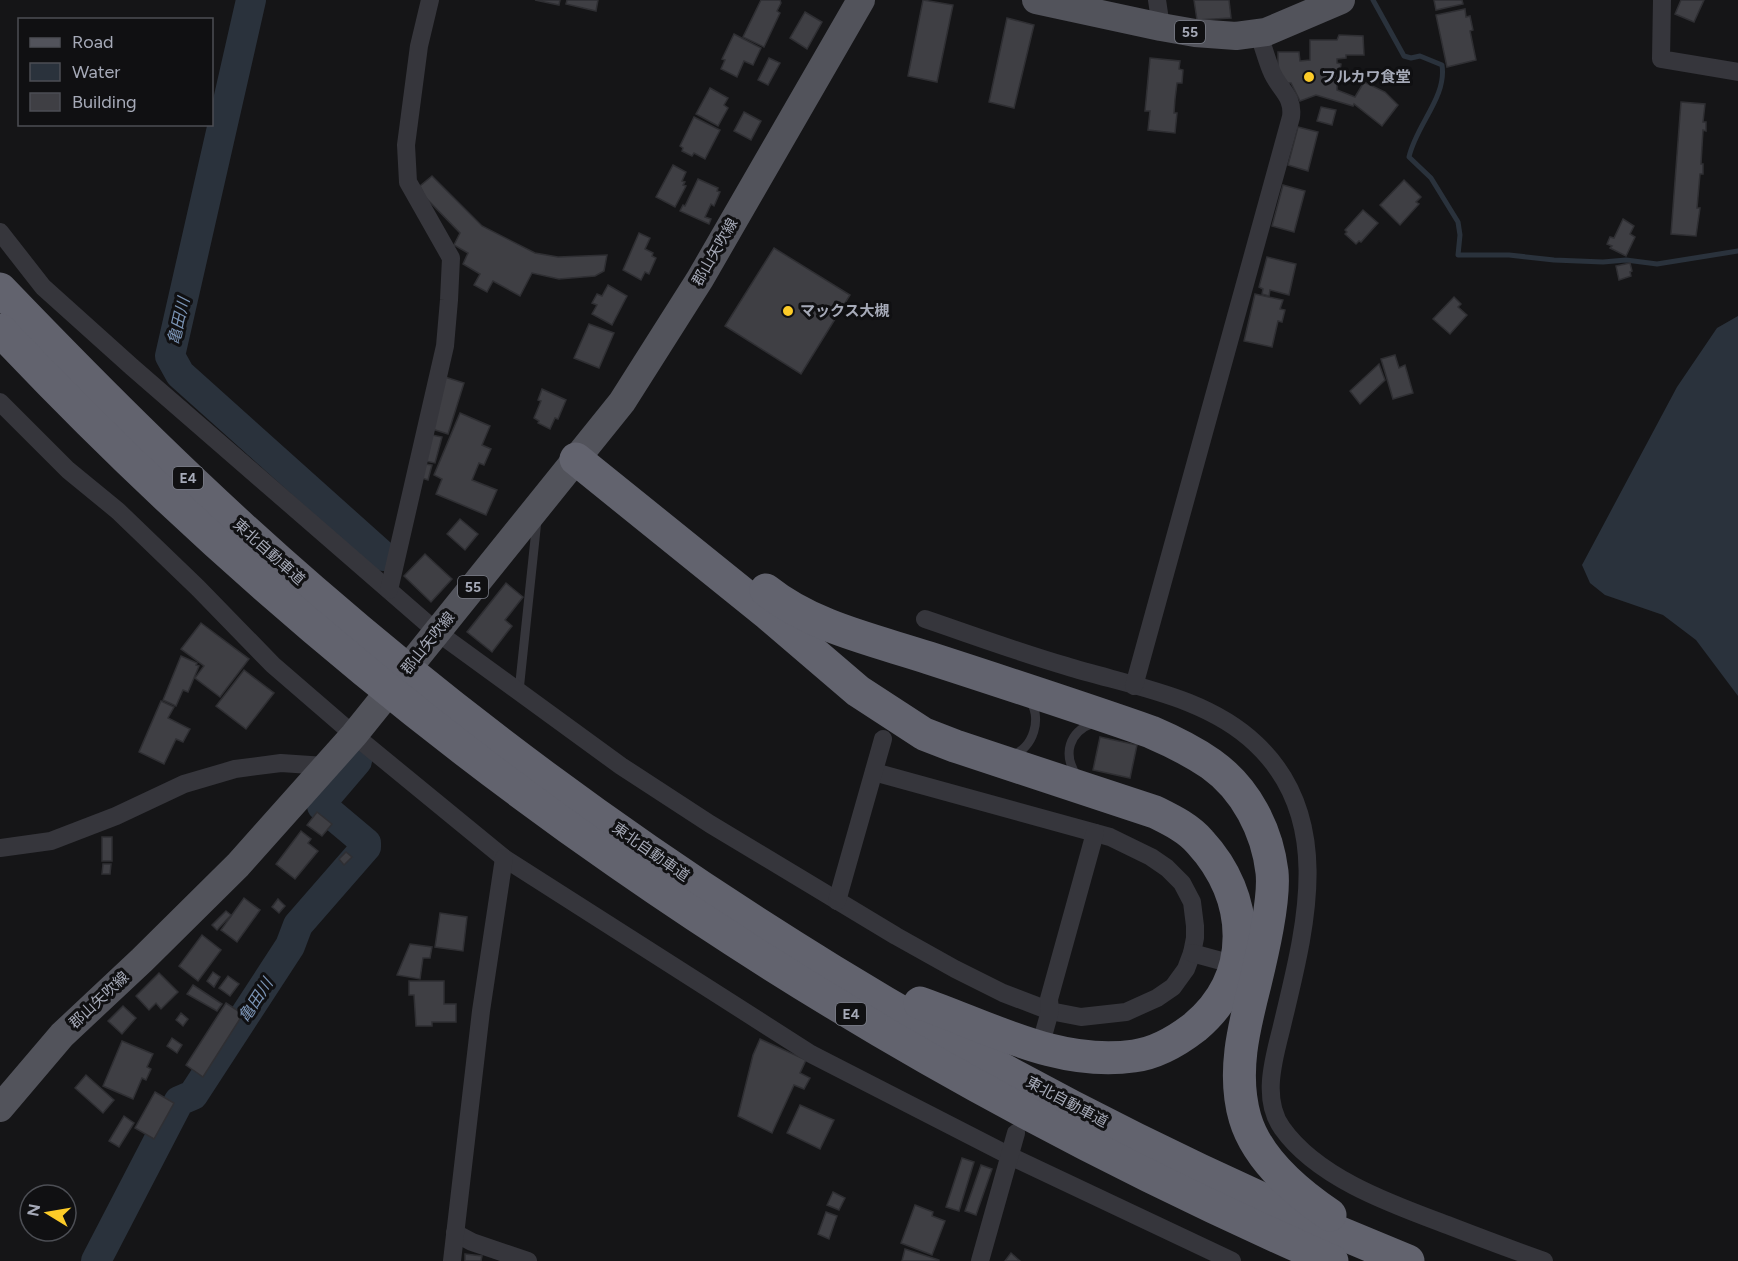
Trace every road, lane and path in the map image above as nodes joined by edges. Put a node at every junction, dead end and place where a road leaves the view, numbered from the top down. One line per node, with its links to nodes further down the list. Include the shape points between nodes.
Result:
1 (430, 0): 17 (street, via 414,79 406,145 407,173 408,182 451,258 449,300 445,346)
2 (861, 0): 15 (main road, 郡山矢吹線 / 55, via 700,279 622,402)
3 (1036, 0): 6 (main road, 55)
4 (1341, 0): 7 (main road, 55)
5 (1662, 0): 8 (street, via 1661,59)
6 (1159, 13): 7 (main road, 55, via 1195,33)
7 (1258, 33): 22 (street, via 1271,71 1293,106 1291,117)
8 (1738, 72)
9 (0, 232): 17 (street, via 43,287)
10 (0, 289): 20 (highway, 東北自動車道 / E4, via 184,474 314,592)
11 (0, 330): 14 (highway, 東北自動車道 / E4)
12 (0, 354): 14 (highway, via 35,386)
13 (0, 402): 26 (street, via 68,470 118,511 273,664)
14 (105, 437): 20 (highway, 東北自動車道 / E4, via 218,545)
15 (581, 452): 16 (main road, 郡山矢吹線 / 55); 21 (highway, via 776,598 807,616 857,636); 28 (highway, via 858,690 924,734)
16 (538, 506): 19 (main road, 郡山矢吹線 / 55); 23 (lane)
17 (389, 590): 19 (street)
18 (925, 619): 22 (street)
19 (437, 632): 23 (street); 26 (main road, 郡山矢吹線 / 55)
20 (380, 665): 24 (highway, 東北自動車道 / E4)
21 (1004, 682): 25 (highway); 28 (lane, via 1032,704 1036,718 1027,746 1016,754)
22 (1134, 686): 40 (street, via 1212,713 1237,729 1257,744 1290,790 1305,838 1308,882 1305,920)
23 (519, 692): 35 (street, via 660,792)
24 (415, 694): 39 (highway, 東北自動車道 / E4, via 496,740 661,860); 52 (highway, 東北自動車道 / E4, via 478,762 579,837 717,931 842,1009 1073,1137 1239,1220)
25 (1121, 722): 31 (lane, via 1097,722 1074,734 1070,749 1073,770); 47 (highway, via 1192,752 1246,799 1265,840 1272,873 1269,914 1239,1059 1245,1118 1258,1148 1279,1172 1327,1213)
26 (354, 735): 29 (main road, 郡山矢吹線 / 55); 34 (street)
27 (883, 739): 30 (street)
28 (994, 759): 31 (highway)
29 (325, 766): 33 (street, via 281,763 235,769 184,784 51,841); 43 (main road, 郡山矢吹線 / 55, via 238,865 62,1035)
30 (874, 772): 32 (street); 35 (street)
31 (1098, 792): 39 (highway, via 1180,825 1199,840 1230,885 1240,937 1232,977 1209,1015 1186,1034 1137,1056 1078,1056 1002,1034)
32 (1095, 832): 36 (street, via 1151,857 1182,883 1192,902); 41 (street, via 1049,999)
33 (0, 848)
34 (504, 858): 45 (street, via 811,1054); 46 (street)
35 (837, 901): 41 (street, via 956,969)
36 (1192, 953): 37 (street); 41 (street, via 1173,987 1142,1006 1126,1012 1081,1017)
37 (1225, 962)
38 (1272, 973): 40 (street)
39 (842, 977): 47 (highway, 東北自動車道 / E4, via 1094,1117 1251,1193)
40 (1292, 978): 53 (street, via 1271,1086 1281,1126 1296,1144 1309,1158 1386,1202)
41 (1050, 1011): 42 (street)
42 (1042, 1036)
43 (0, 1108)
44 (1016, 1133): 45 (street)
45 (1010, 1156): 50 (street); 51 (street)
46 (455, 1233): 48 (street); 49 (street)
47 (1396, 1256)
48 (452, 1261)
49 (528, 1261)
50 (980, 1261)
51 (1232, 1261)
52 (1332, 1261)
53 (1545, 1261)

